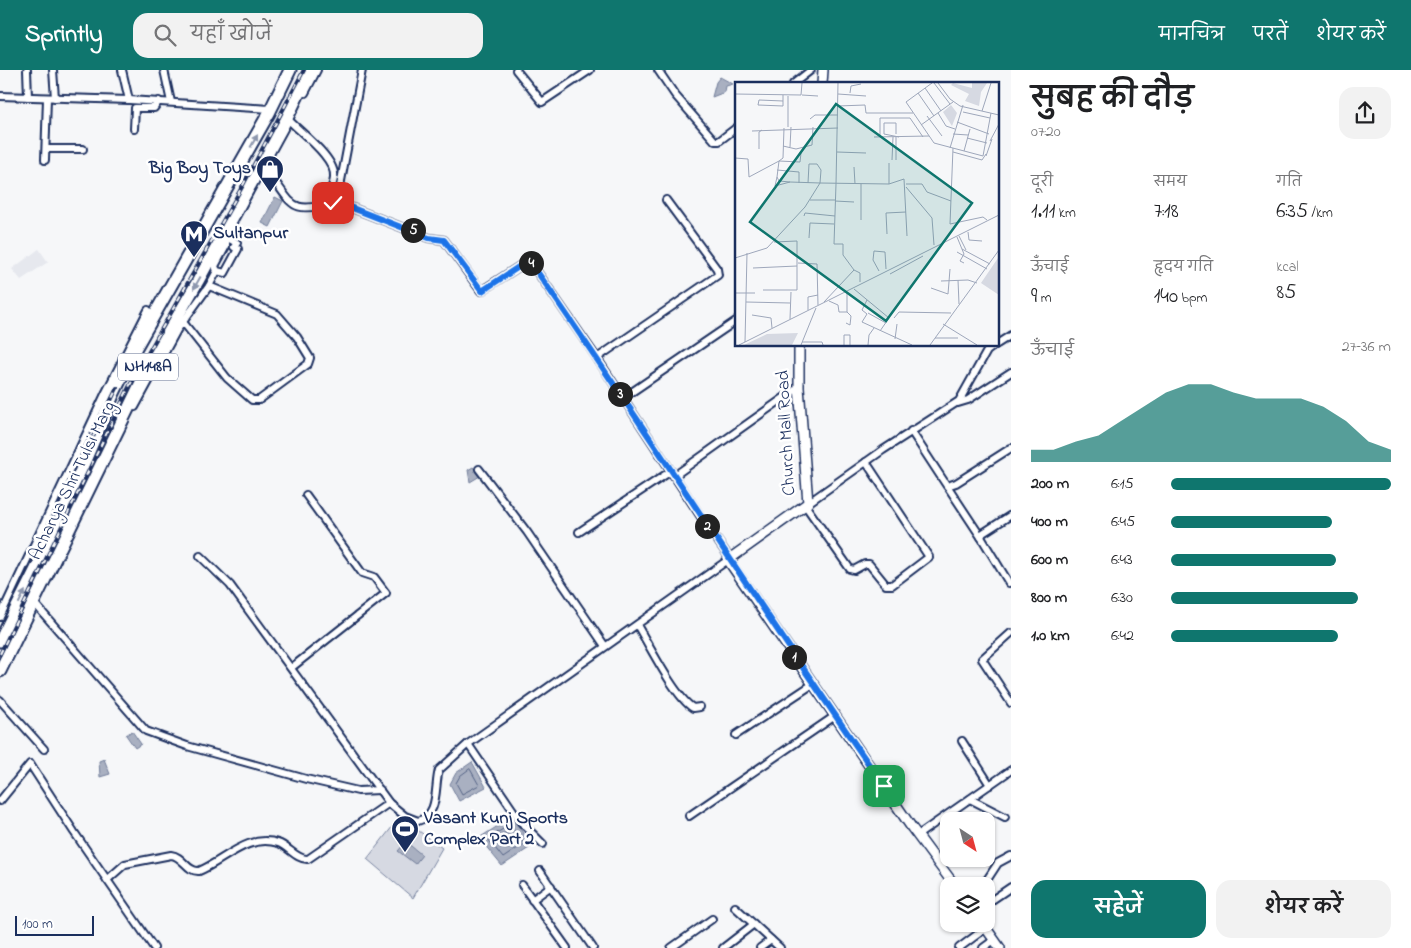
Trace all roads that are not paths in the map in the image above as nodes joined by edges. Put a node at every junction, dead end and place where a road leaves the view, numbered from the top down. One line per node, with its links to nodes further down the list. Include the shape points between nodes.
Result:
1 (27, 70): 15 (street)
2 (53, 70): 17 (street)
3 (122, 70): 18 (street)
4 (164, 70): 20 (street)
5 (290, 70): 21 (highway, Acharya Shri Tulsi Marg / NH148A)
6 (310, 70): 22 (highway, Acharya Shri Tulsi Marg / NH148A)
7 (317, 70): 22 (street)
8 (362, 70): 32 (street)
9 (516, 70): 10 (street, via 542,102)
10 (590, 70)
11 (658, 70): 24 (street, via 675,95 716,141)
12 (811, 70): 13 (street)
13 (796, 82)
14 (0, 96): 15 (street)
15 (28, 97): 16 (street)
16 (47, 98): 17 (street); 25 (street)
17 (55, 98): 18 (street)
18 (129, 100): 19 (street)
19 (159, 101): 20 (street); 23 (street, via 154,108 135,108)
20 (171, 102): 21 (street)
21 (270, 109): 29 (highway, Acharya Shri Tulsi Marg / NH148A, one-way to 21)
22 (288, 120): 28 (street); 30 (highway, Acharya Shri Tulsi Marg / NH148A); 33 (street, via 306,134 333,169 334,177)
23 (134, 129)
24 (735, 129)
25 (47, 149): 26 (street); 27 (street)
26 (83, 149)
27 (45, 160)
28 (265, 169): 33 (street, via 296,206 304,209); 34 (street)
29 (226, 190): 30 (highway); 67 (highway, Acharya Shri Tulsi Marg / NH148A, one-way to 29, via 56,529 136,347)
30 (242, 198): 70 (highway, Acharya Shri Tulsi Marg / NH148A, one-way to 70, via 150,364)
31 (666, 200): 44 (street, via 718,274)
32 (337, 202): 33 (street); 44 (street, via 429,238 444,240 482,291 528,260)
33 (326, 205)
34 (226, 237): 35 (street, via 226,246 215,266); 35 (street, via 237,243 234,247 238,249 225,273)
35 (217, 271): 36 (street)
36 (209, 286): 38 (street); 38 (street, via 280,317 306,350 310,358 308,364 259,400 252,400 227,378)
37 (148, 310): 64 (street)
38 (183, 322): 63 (street, via 83,504)
39 (735, 323): 47 (street)
40 (1011, 335): 41 (street)
41 (998, 343)
42 (799, 346): 46 (street, Church Mall Road)
43 (993, 346): 48 (street, via 987,350)
44 (597, 358): 47 (street)
45 (1011, 372): 48 (street, via 968,400)
46 (799, 387): 53 (street); 56 (street, Church Mall Road)
47 (623, 398): 53 (street)
48 (957, 403): 49 (street)
49 (911, 432): 50 (street, via 947,486); 51 (street)
50 (1011, 448)
51 (866, 462): 56 (street); 56 (street, via 929,557 892,585 886,585 869,564 850,569)
52 (478, 468): 68 (street, via 527,532)
53 (673, 474): 58 (street); 61 (street)
54 (948, 488): 59 (street)
55 (306, 495): 69 (street, via 362,573 374,577 386,592)
56 (806, 504): 61 (street, Church Mall Road)
57 (1011, 515): 59 (street)
58 (579, 532)
59 (981, 537): 62 (street)
60 (200, 556): 69 (street, via 224,578)
61 (729, 558): 65 (street); 72 (street)
62 (1009, 583)
63 (36, 605): 71 (street); 83 (street, via 146,731 187,746 306,779 358,791)
64 (0, 617)
65 (637, 626): 68 (street); 75 (street, via 686,702 693,708)
66 (1011, 633): 74 (street, via 982,659)
67 (0, 641)
68 (605, 646): 79 (street)
69 (291, 668): 83 (street)
70 (0, 671)
71 (0, 678)
72 (813, 684): 76 (street); 77 (street)
73 (0, 700): 80 (street)
74 (1011, 703)
75 (700, 707)
76 (835, 716): 87 (street); 89 (street)
77 (736, 735)
78 (962, 741): 82 (street)
79 (468, 744): 86 (street, via 439,770 435,801 424,819 414,820 405,816); 90 (street, via 521,822)
80 (44, 749)
81 (1011, 770): 82 (street)
82 (990, 784): 84 (street)
83 (380, 790): 86 (street)
84 (970, 799): 88 (street); 89 (street)
85 (0, 801): 95 (street, via 30,764)
86 (389, 803): 95 (street, via 308,860 277,842 260,841 244,846 199,871 192,870 178,856 171,855 125,864)
87 (690, 816)
88 (1005, 817)
89 (918, 835): 93 (street)
90 (543, 844)
91 (1011, 856): 94 (street, via 998,863)
92 (540, 871): 97 (street)
93 (948, 877)
94 (989, 877)
95 (107, 880): 109 (street)
96 (522, 885): 100 (street)
97 (550, 886): 100 (street); 111 (street)
98 (1011, 887): 99 (street)
99 (995, 898)
100 (532, 900): 110 (street)
101 (735, 907): 103 (street)
102 (712, 920): 107 (street)
103 (754, 924): 106 (street); 114 (street)
104 (977, 932): 117 (street)
105 (988, 932): 108 (street)
106 (771, 940): 115 (street); 116 (street)
107 (681, 941): 112 (street); 113 (street)
108 (997, 944): 118 (street)
109 (154, 948)
110 (567, 948)
111 (593, 948)
112 (671, 948)
113 (685, 948)
114 (723, 948)
115 (760, 948)
116 (780, 948)
117 (959, 948)
118 (983, 948)

